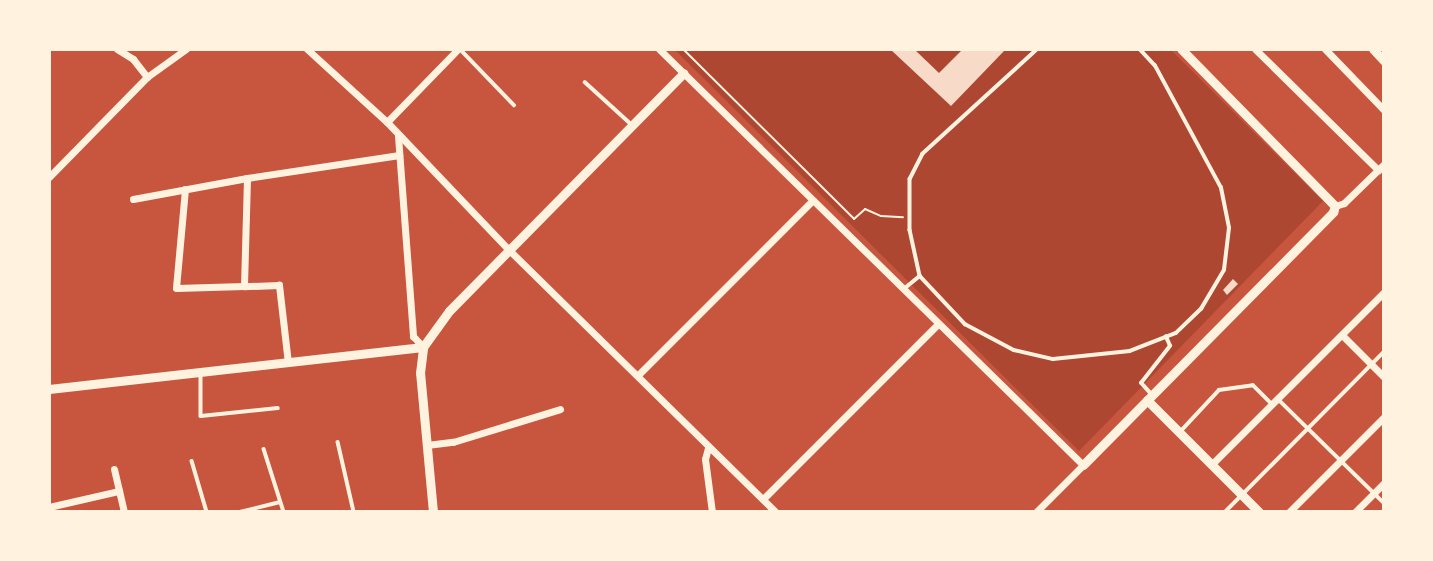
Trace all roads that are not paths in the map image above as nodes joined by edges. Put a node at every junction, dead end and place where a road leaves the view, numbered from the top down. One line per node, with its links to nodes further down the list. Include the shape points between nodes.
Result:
1 (117, 49): 14 (street, via 133,59)
2 (186, 49): 14 (street)
3 (307, 49): 18 (street)
4 (459, 49): 16 (lane); 18 (street)
5 (659, 49): 13 (street)
6 (1038, 49): 30 (lane, via 923,154 910,179 910,218)
7 (1139, 49): 36 (lane, via 1155,66 1221,188 1229,228 1224,270 1201,309)
8 (1181, 49): 28 (street)
9 (1255, 49): 22 (street)
10 (1325, 49): 17 (street)
11 (1373, 49): 12 (street)
12 (1384, 61)
13 (684, 73): 19 (street); 27 (street)
14 (147, 77): 23 (street)
15 (585, 82): 19 (lane)
16 (514, 105)
17 (1384, 110)
18 (387, 122): 20 (street)
19 (632, 126): 29 (street)
20 (398, 135): 21 (street); 29 (street)
21 (399, 155): 24 (street); 37 (street, via 413,335)
22 (1381, 167): 28 (street, via 1344,203)
23 (49, 177)
24 (247, 178): 25 (street); 31 (street)
25 (185, 190): 26 (street); 31 (street, via 176,288)
26 (133, 199)
27 (813, 200): 32 (street); 42 (street)
28 (1335, 206): 45 (street)
29 (509, 250): 37 (street, via 449,311); 42 (street)
30 (920, 276): 32 (lane); 36 (lane, via 965,324 1014,350 1053,359 1130,351)
31 (244, 286): 39 (street, via 279,285)
32 (903, 289): 34 (street)
33 (1384, 292): 35 (street)
34 (938, 324): 58 (street); 65 (street)
35 (1342, 335): 40 (street); 46 (street)
36 (1166, 337): 45 (lane, via 1170,346 1140,383)
37 (423, 347): 39 (street); 53 (street, via 420,373)
38 (1384, 352): 40 (lane)
39 (288, 363): 41 (street)
40 (1371, 365): 43 (street); 50 (lane)
41 (201, 372): 44 (street); 47 (lane, via 201,416)
42 (638, 375): 54 (street)
43 (1384, 377)
44 (49, 388)
45 (1149, 398): 51 (street); 58 (street)
46 (1276, 403): 50 (lane); 51 (lane, via 1253,385 1220,390); 59 (street)
47 (278, 408)
48 (559, 409): 53 (street, via 453,442)
49 (1384, 417): 56 (street)
50 (1308, 428): 56 (lane); 64 (lane)
51 (1180, 432): 59 (street)
52 (338, 442): 73 (lane)
53 (427, 445): 74 (street)
54 (708, 448): 65 (street); 75 (street, via 705,459)
55 (264, 449): 66 (lane)
56 (1340, 460): 63 (lane); 80 (street)
57 (192, 461): 70 (lane)
58 (1083, 464): 77 (street)
59 (1212, 464): 64 (street)
60 (114, 469): 62 (street)
61 (1384, 483): 63 (street)
62 (119, 491): 68 (street); 69 (street)
63 (1374, 494): 67 (lane); 81 (street)
64 (1242, 495): 78 (lane); 79 (street)
65 (763, 499): 76 (street)
66 (281, 502): 71 (lane); 72 (lane)
67 (1384, 503)
68 (49, 507)
69 (124, 512)
70 (206, 512)
71 (240, 512)
72 (284, 512)
73 (354, 512)
74 (433, 512)
75 (712, 512)
76 (776, 512)
77 (1036, 512)
78 (1225, 512)
79 (1259, 512)
80 (1289, 512)
81 (1356, 512)

